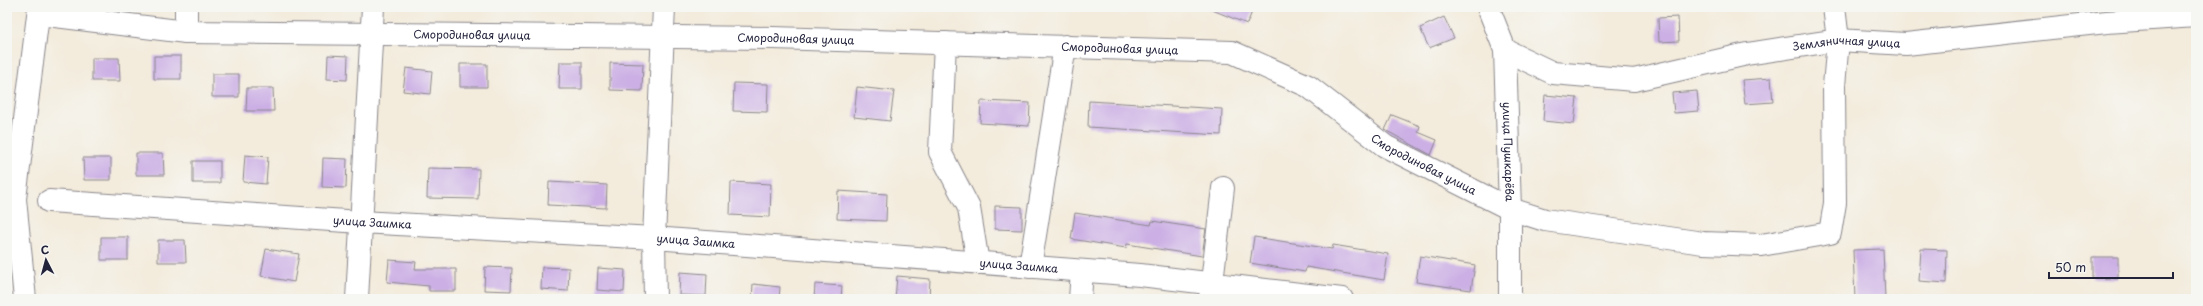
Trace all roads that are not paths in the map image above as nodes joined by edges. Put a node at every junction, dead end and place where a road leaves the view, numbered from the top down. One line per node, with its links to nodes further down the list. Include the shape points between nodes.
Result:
1 (186, 7): 8 (street)
2 (373, 7): 9 (street)
3 (664, 7): 10 (street)
4 (1488, 7): 14 (street, улица Пушкарёва)
5 (1834, 7): 11 (street)
6 (39, 10): 8 (street, Смородиновая улица); 24 (street, via 15,199)
7 (2196, 16): 11 (street, Земляничная улица, via 2107,22 1906,44)
8 (186, 32): 9 (street, Смородиновая улица)
9 (373, 34): 10 (street, Смородиновая улица); 18 (street)
10 (664, 36): 12 (street, Смородиновая улица); 19 (street)
11 (1838, 40): 14 (street, Земляничная улица, via 1747,54 1634,80 1553,74); 17 (street, Смородиновая улица, via 1834,86 1835,203 1830,232 1761,244 1703,243 1545,220)
12 (945, 43): 13 (street, Смородиновая улица); 20 (street, via 940,152 969,208)
13 (1065, 46): 17 (street, Смородиновая улица, via 1232,52 1308,86 1385,146); 21 (street)
14 (1505, 50): 17 (street, улица Пушкарёва)
15 (1223, 188): 23 (street)
16 (49, 201): 18 (street, улица Заимка)
17 (1510, 209): 29 (street, улица Пушкарёва)
18 (361, 222): 19 (street, улица Заимка); 25 (street)
19 (654, 238): 20 (street, улица Заимка); 26 (street)
20 (978, 263): 21 (street, улица Заимка)
21 (1030, 267): 22 (street, улица Заимка)
22 (1082, 271): 23 (street, улица Заимка); 27 (street)
23 (1211, 291): 28 (street, улица Заимка)
24 (25, 299)
25 (357, 299)
26 (655, 299)
27 (1080, 299)
28 (1342, 299)
29 (1510, 299)

